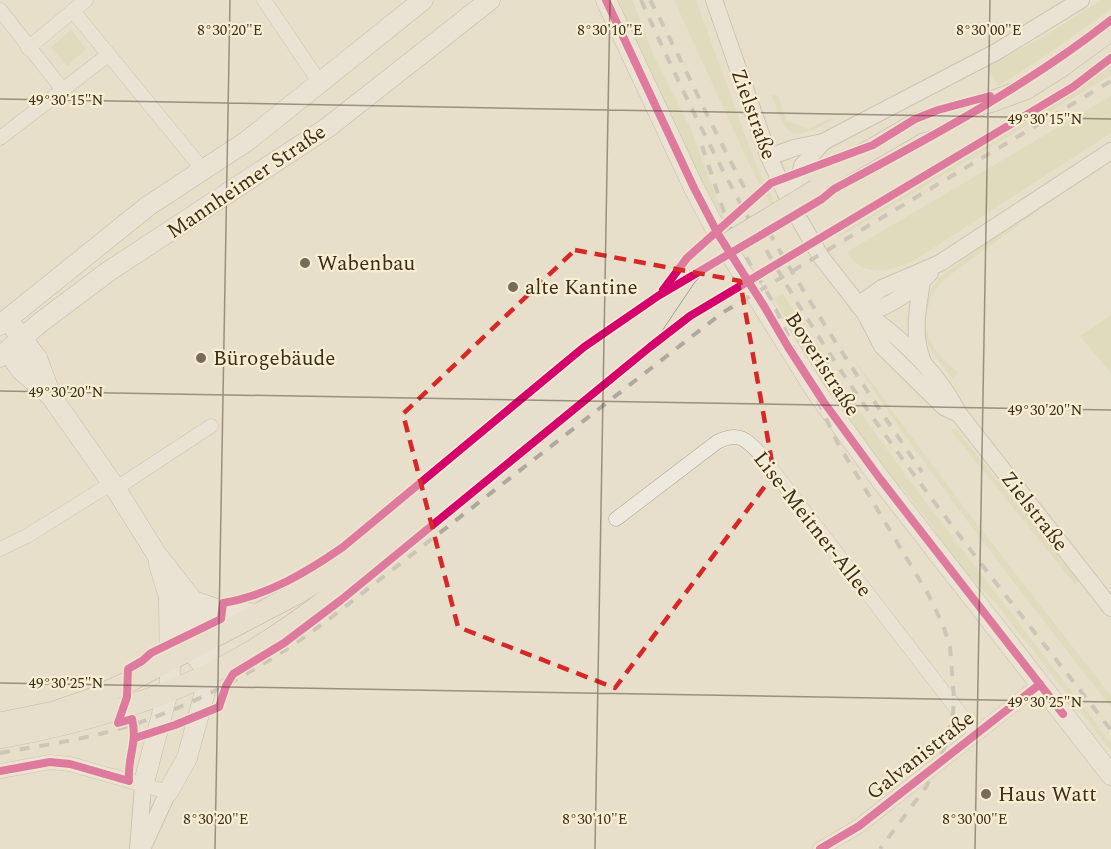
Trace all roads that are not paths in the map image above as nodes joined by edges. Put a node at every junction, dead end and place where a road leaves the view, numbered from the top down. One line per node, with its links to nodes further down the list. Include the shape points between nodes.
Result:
1 (86, 0): 9 (street)
2 (264, 0): 14 (street)
3 (423, 0): 14 (main road, Mannheimer Straße)
4 (490, 0): 24 (main road, Mannheimer Straße, via 327,128)
5 (606, 0): 46 (main road, Boveristraße, via 718,234 788,347 881,480)
6 (714, 0): 19 (street, Zielstraße)
7 (1081, 0): 17 (street, via 986,57)
8 (0, 10): 12 (street)
9 (73, 11): 12 (street); 13 (street)
10 (1111, 30): 21 (main road, via 1026,89 915,124)
11 (1111, 46): 21 (main road, via 1060,82 933,125)
12 (28, 48): 15 (street)
13 (108, 55): 15 (street); 20 (street)
14 (320, 83): 20 (main road, Mannheimer Straße)
15 (63, 90): 16 (street)
16 (0, 138)
17 (823, 142): 19 (street, via 794,148); 21 (street)
18 (1111, 151): 27 (street)
19 (772, 162): 21 (street); 23 (street, Zielstraße)
20 (197, 175): 22 (main road, Mannheimer Straße); 24 (main road, via 182,197 182,207)
21 (810, 180): 23 (street); 26 (main road, bridge)
22 (148, 206): 25 (main road, via 162,213); 30 (main road, Mannheimer Straße)
23 (792, 207): 29 (street, Zielstraße, via 821,257)
24 (192, 217): 25 (main road, Mannheimer Straße)
25 (165, 235): 31 (main road, Mannheimer Straße, via 103,275)
26 (709, 251): 42 (main road, via 688,263 660,303 373,539 333,571); 45 (main road, via 680,284 651,328 383,553 293,626)
27 (940, 263): 28 (street); 29 (street, via 882,288)
28 (922, 281): 29 (street, via 881,309); 32 (street, via 916,318 917,345)
29 (862, 309): 32 (street, Zielstraße, via 896,334); 33 (street, Zielstraße, via 882,346 944,407)
30 (2, 318): 31 (main road)
31 (10, 348): 35 (main road, via 21,370 51,396)
32 (923, 363): 33 (street, Zielstraße)
33 (959, 414): 41 (street, Zielstraße)
34 (211, 426): 35 (street)
35 (113, 486): 37 (street); 38 (main road)
36 (616, 519): 51 (street, Lise-Meitner-Allee, via 717,442 739,436 761,455)
37 (0, 549)
38 (157, 555): 39 (main road); 40 (main road)
39 (168, 597): 43 (main road); 44 (main road)
40 (194, 601): 42 (main road, via 222,611); 43 (main road, via 205,627)
41 (1111, 608)
42 (259, 614): 43 (main road)
43 (200, 645): 44 (main road); 45 (main road)
44 (169, 661): 47 (main road); 49 (main road, via 89,700)
45 (201, 677): 47 (main road); 56 (main road, via 187,758)
46 (1040, 684): 51 (street, Galvanistraße); 54 (main road, Boveristraße)
47 (169, 691): 48 (main road); 50 (main road)
48 (123, 707): 50 (main road); 52 (main road)
49 (0, 723)
50 (159, 723): 55 (main road)
51 (976, 734): 59 (street, Galvanistraße, via 859,826)
52 (0, 738)
53 (0, 771): 55 (street, via 50,762 70,764)
54 (1111, 775)
55 (143, 786): 56 (street); 57 (street)
56 (168, 792): 58 (street)
57 (138, 849)
58 (142, 849)
59 (820, 849)

